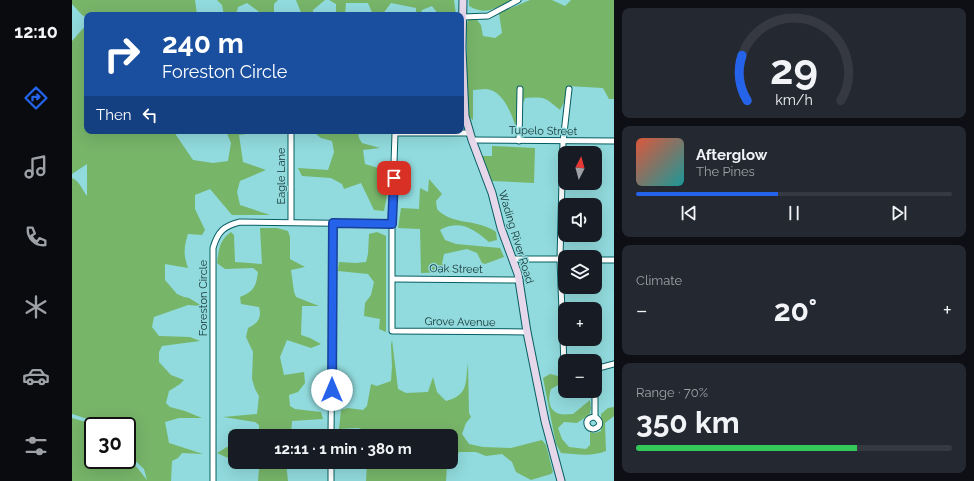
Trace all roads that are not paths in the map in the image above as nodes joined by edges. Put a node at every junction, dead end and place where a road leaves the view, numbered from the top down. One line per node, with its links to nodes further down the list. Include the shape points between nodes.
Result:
1 (463, 0): 3 (main road, Wading River Road)
2 (518, 0): 4 (street, via 488,16)
3 (463, 12)
4 (464, 17)
5 (520, 89): 12 (street)
6 (569, 89): 14 (street)
7 (464, 109): 11 (main road, Wading River Road)
8 (291, 134): 15 (street, Eagle Lane)
9 (395, 134): 17 (street, Tupelo Street)
10 (420, 134): 11 (street, Tupelo Street)
11 (471, 136): 12 (street, Tupelo Street); 19 (main road, Wading River Road)
12 (519, 141): 14 (street, Tupelo Street)
13 (614, 141): 14 (street, Tupelo Street)
14 (563, 142): 18 (street)
15 (291, 222): 16 (street, Foreston Circle); 34 (street, Foreston Circle, via 240,222 226,227 216,238 213,248)
16 (333, 223): 17 (street, Foreston Circle); 32 (street)
17 (392, 224): 23 (street)
18 (563, 250)
19 (513, 259): 20 (street); 24 (main road, Wading River Road)
20 (558, 259)
21 (602, 260): 22 (street)
22 (614, 260)
23 (393, 279): 24 (street, Oak Street); 26 (street, Grove Avenue, via 392,331)
24 (520, 280): 26 (main road, Wading River Road)
25 (563, 294): 27 (street)
26 (527, 332): 36 (main road, Wading River Road, via 545,422)
27 (564, 354)
28 (614, 364): 29 (street)
29 (602, 367)
30 (595, 398): 31 (street)
31 (595, 416)
32 (331, 429)
33 (331, 469): 35 (street)
34 (213, 481)
35 (331, 481)
36 (561, 481)

